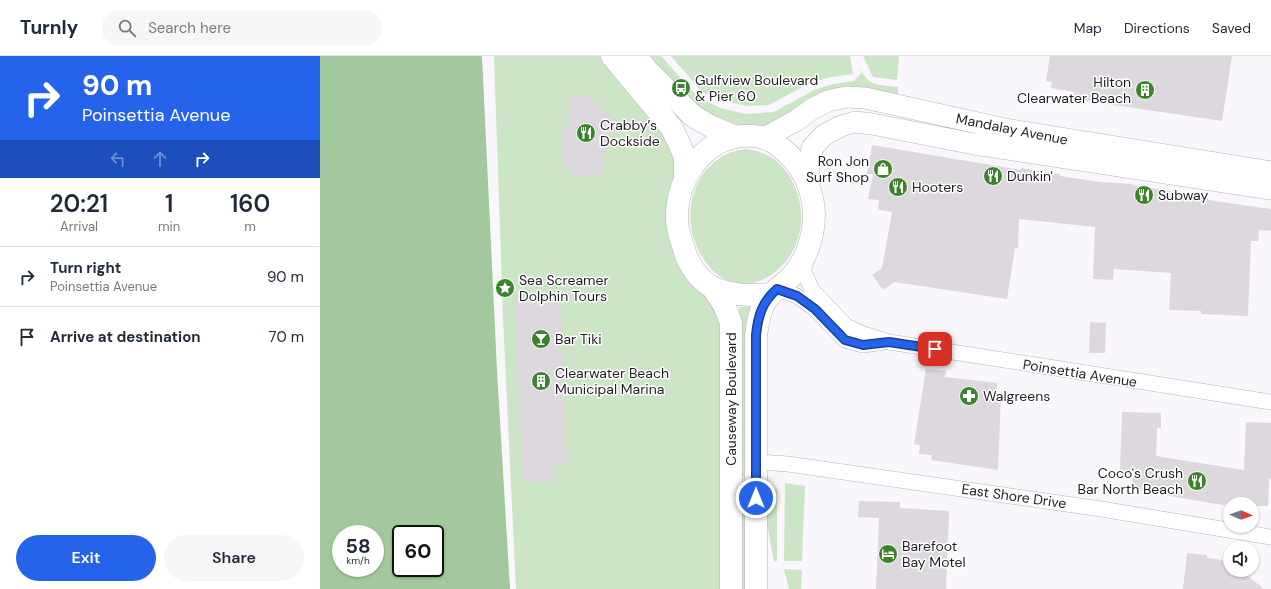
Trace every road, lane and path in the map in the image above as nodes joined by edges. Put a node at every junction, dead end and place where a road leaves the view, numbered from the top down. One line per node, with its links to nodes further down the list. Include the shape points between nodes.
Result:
1 (612, 56): 6 (main road, via 671,127 684,158)
2 (636, 56): 3 (main road, via 693,116)
3 (736, 137): 4 (main road); 6 (main road, via 720,141 706,150)
4 (764, 138): 5 (street, Mandalay Avenue, via 812,109 846,96 1012,130); 7 (main road, Causeway Boulevard, via 776,143 798,163)
5 (1271, 172)
6 (685, 179): 10 (main road, via 677,220 681,240 687,260 698,276)
7 (806, 180): 8 (street, Mandalay Avenue, via 812,148 824,135 840,126 855,122 987,146); 9 (main road, Causeway Boulevard, via 814,215)
8 (1271, 189)
9 (805, 256): 11 (main road, Causeway Boulevard, via 796,271); 12 (street, Poinsettia Avenue, via 804,272 812,290 829,309 846,326)
10 (712, 287): 11 (main road, via 754,296); 16 (main road, Causeway Boulevard, via 724,305 731,323)
11 (774, 291): 12 (street, Poinsettia Avenue, via 797,296 815,309 845,340 863,345); 14 (main road, Causeway Boulevard, via 763,305 756,335)
12 (889, 342): 13 (street, Poinsettia Avenue)
13 (1271, 402)
14 (757, 462): 15 (street, East Shore Drive, via 788,464 1035,499); 17 (main road, Causeway Boulevard)
15 (1271, 537)
16 (731, 589)
17 (756, 589)

